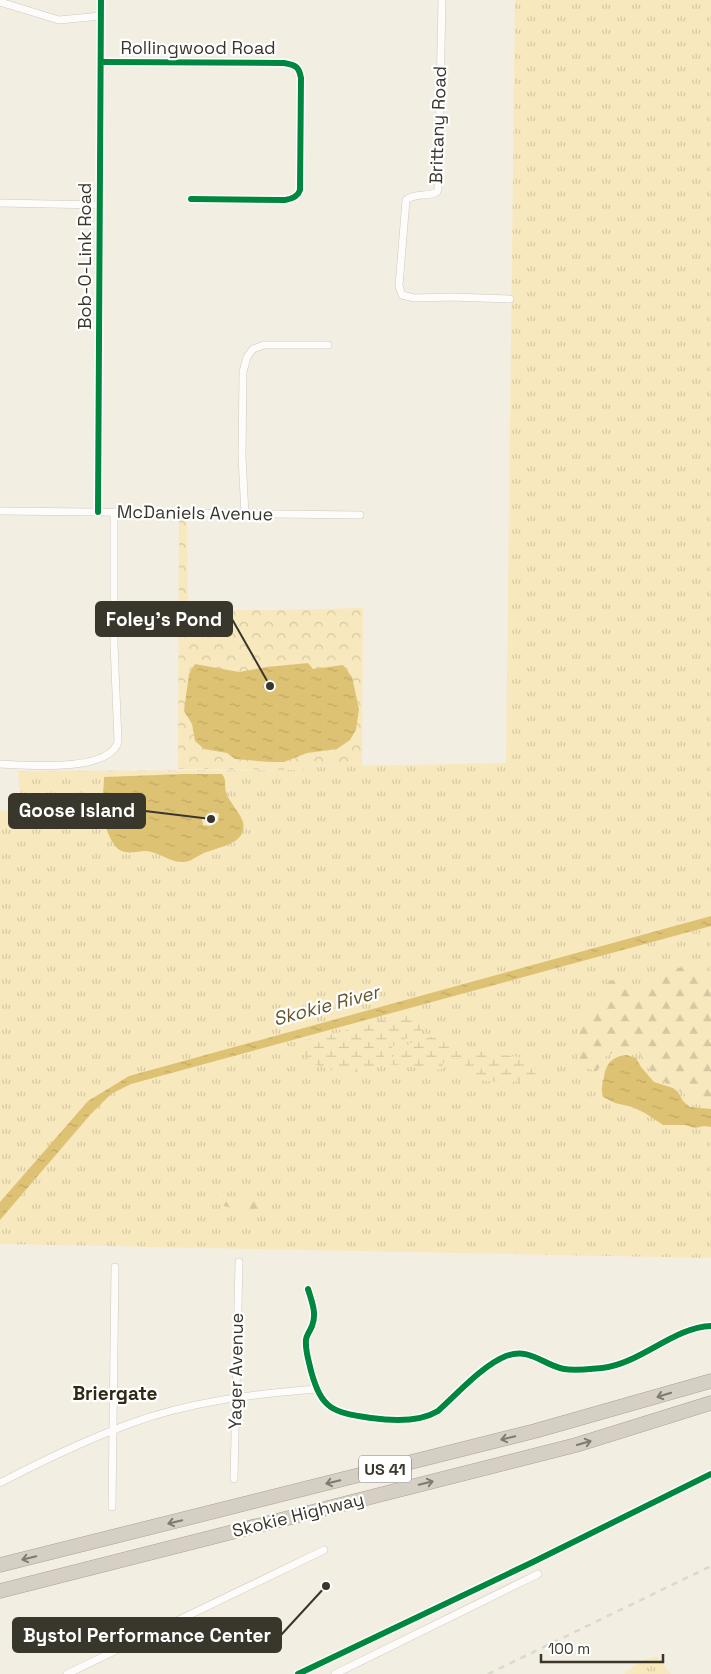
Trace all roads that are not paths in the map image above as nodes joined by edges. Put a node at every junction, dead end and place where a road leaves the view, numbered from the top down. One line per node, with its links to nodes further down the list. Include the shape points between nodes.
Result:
1 (101, 0): 4 (street, Bob-O-Link Road)
2 (442, 0): 9 (street, Brittany Road, via 438,189 433,194 406,200 400,291 402,296 414,298)
3 (0, 2): 4 (street, via 59,20)
4 (101, 16): 5 (street, Bob-O-Link Road)
5 (101, 62): 6 (street, Rollingwood Road, via 284,63 299,69 298,194 286,200); 8 (street, Bob-O-Link Road)
6 (191, 199)
7 (0, 203): 8 (street)
8 (100, 205): 12 (street, Bob-O-Link Road)
9 (510, 299)
10 (328, 345): 14 (street, via 264,345 247,357 243,372 242,457)
11 (0, 511): 12 (street, McDaniels Avenue)
12 (98, 512): 13 (street, McDaniels Avenue)
13 (114, 512): 14 (street, McDaniels Avenue); 16 (street, via 118,741 114,750 67,766)
14 (246, 514): 15 (street, McDaniels Avenue)
15 (360, 515)
16 (0, 764)
17 (239, 1262): 23 (street, Yager Avenue)
18 (115, 1267): 25 (street)
19 (308, 1289): 22 (street, via 314,1307 313,1324 306,1339 307,1353)
20 (711, 1326): 22 (street, via 692,1329 605,1368 564,1369 531,1355 506,1356 475,1377 438,1411 423,1417 376,1419 341,1413 326,1405)
21 (711, 1381): 31 (highway, Skokie Highway / US 41, one-way to 31, via 516,1436)
22 (316, 1389): 23 (street)
23 (235, 1398): 25 (street, via 161,1415); 26 (street, Yager Avenue)
24 (711, 1403): 30 (highway, Skokie Highway / US 41, one-way to 24, via 576,1445)
25 (112, 1431): 27 (street, via 52,1456); 28 (street)
26 (234, 1479)
27 (0, 1483)
28 (112, 1507)
29 (324, 1550): 35 (street)
30 (108, 1564): 33 (highway, Skokie Highway / US 41); 34 (highway)
31 (0, 1565)
32 (538, 1574): 36 (street)
33 (0, 1591)
34 (0, 1599)
35 (67, 1674)
36 (335, 1674)

